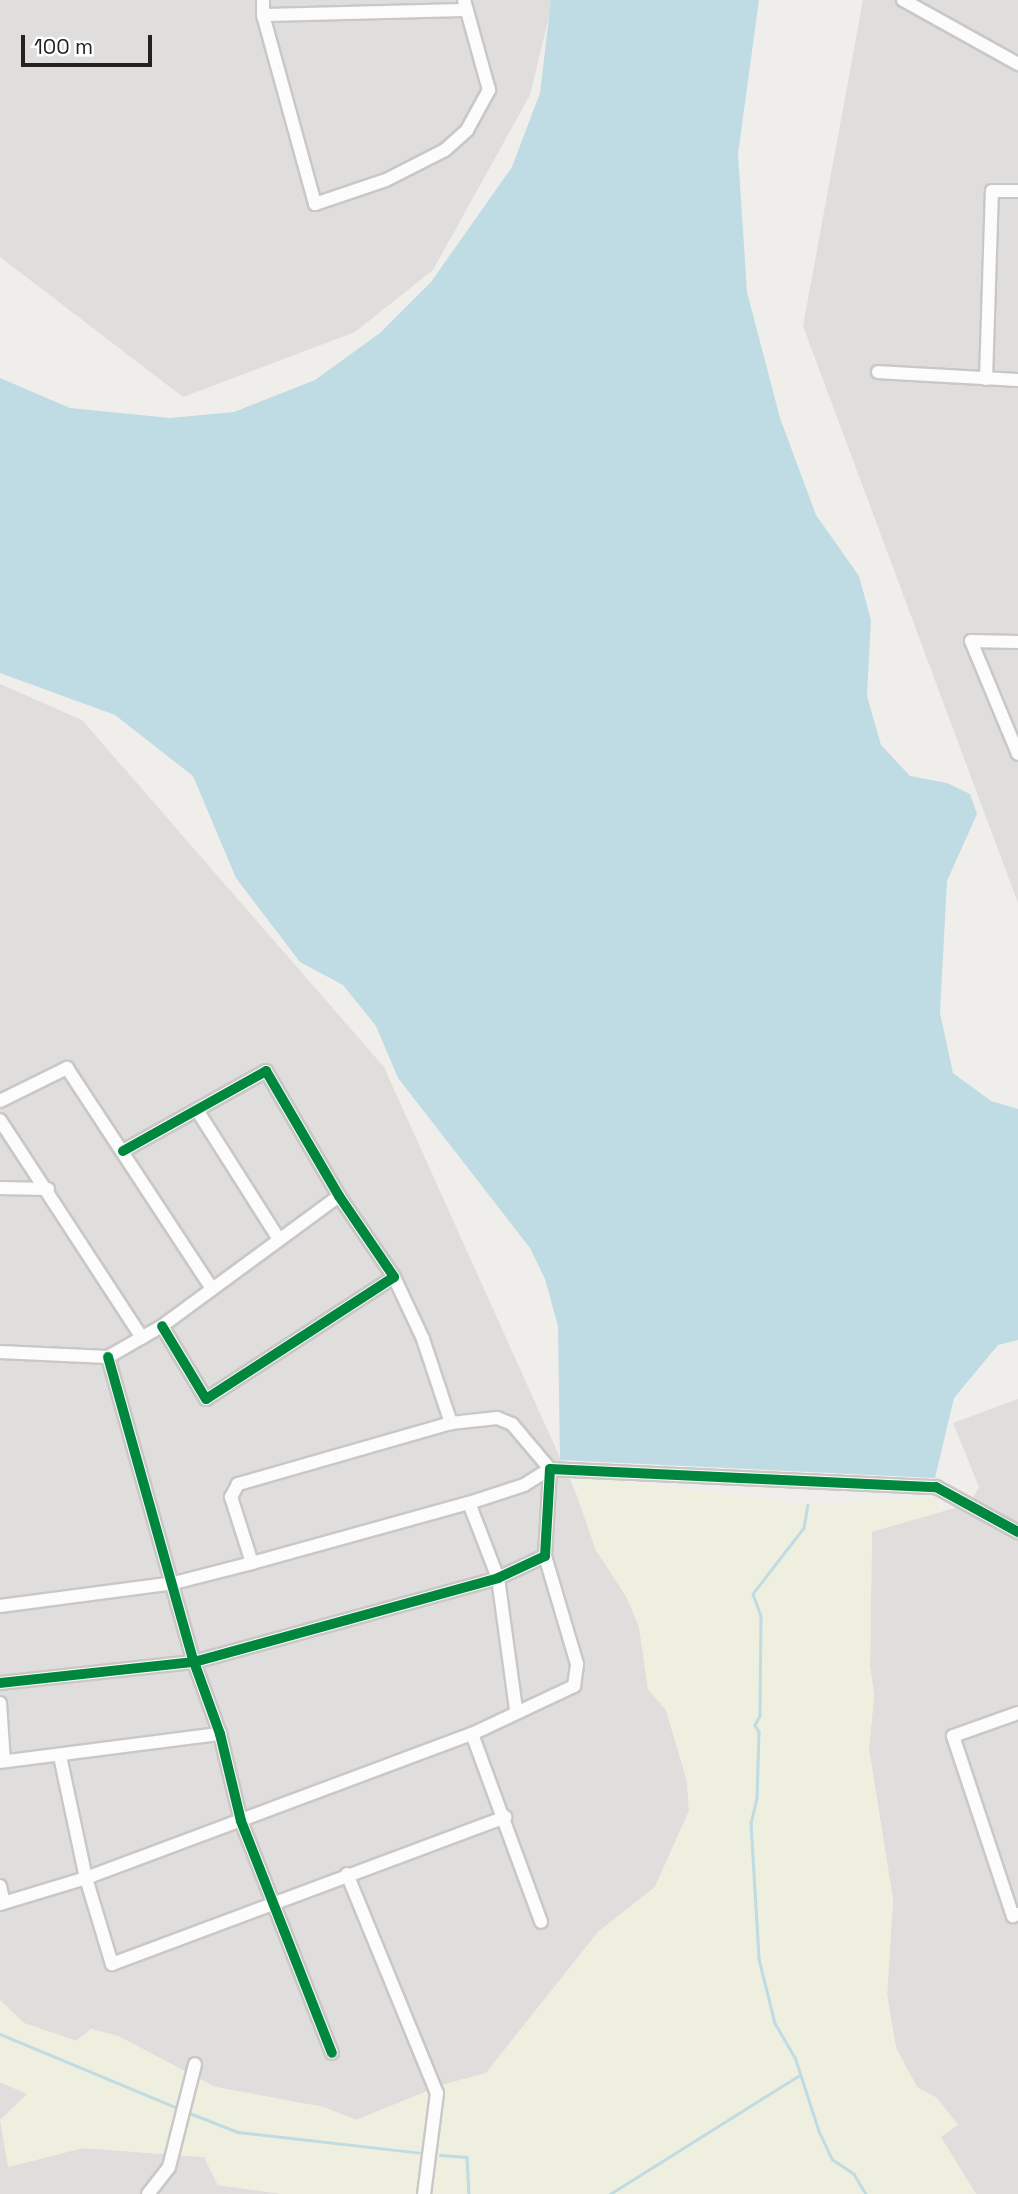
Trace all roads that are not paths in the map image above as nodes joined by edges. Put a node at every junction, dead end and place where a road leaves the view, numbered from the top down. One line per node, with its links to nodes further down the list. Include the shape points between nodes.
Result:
1 (263, 0): 4 (street)
2 (903, 0): 5 (street)
3 (466, 5): 4 (street); 4 (street, via 489,90 467,131 445,150 386,180 315,204)
4 (263, 15)
5 (1018, 64)
6 (1018, 191): 8 (street, via 992,191)
7 (878, 372): 8 (street)
8 (986, 379): 9 (street)
9 (1018, 380)
10 (1018, 642): 11 (street, via 971,641)
11 (1018, 754)
12 (0, 1101): 15 (street, via 67,1068)
13 (197, 1110): 15 (street); 18 (street, via 266,1072); 19 (street)
14 (0, 1120): 17 (street)
15 (123, 1151): 21 (street)
16 (0, 1188): 17 (street)
17 (47, 1189): 23 (street)
18 (339, 1196): 19 (street); 20 (street)
19 (279, 1239): 21 (street)
20 (394, 1277): 22 (street, via 205,1399); 26 (street, via 423,1339)
21 (212, 1289): 22 (street)
22 (162, 1326): 23 (street)
23 (142, 1338): 25 (street)
24 (0, 1352): 25 (street)
25 (108, 1357): 33 (street)
26 (451, 1423): 27 (street, via 507,1420); 31 (street, via 233,1487 231,1497)
27 (550, 1469): 28 (street, via 524,1485); 29 (street, via 936,1487); 30 (street)
28 (469, 1503): 31 (street); 32 (street)
29 (1018, 1532)
30 (545, 1556): 32 (street); 38 (street, via 577,1664 574,1686)
31 (252, 1563): 33 (street)
32 (498, 1578): 35 (street); 38 (street)
33 (174, 1583): 34 (street); 35 (street)
34 (0, 1606)
35 (194, 1662): 36 (street); 40 (street)
36 (0, 1683)
37 (0, 1703): 43 (street)
38 (516, 1710): 41 (street)
39 (1018, 1713): 51 (street, via 953,1736 1013,1916)
40 (220, 1734): 42 (street); 45 (street)
41 (471, 1734): 44 (street); 45 (street)
42 (60, 1756): 43 (street); 47 (street)
43 (2, 1762)
44 (505, 1817): 46 (street); 52 (street)
45 (241, 1821): 47 (street); 49 (street)
46 (347, 1874): 49 (street); 56 (street, via 437,2093)
47 (86, 1878): 49 (street, via 112,1964); 50 (street)
48 (0, 1886): 50 (street)
49 (271, 1902): 53 (street)
50 (2, 1904)
51 (1018, 1914)
52 (541, 1922)
53 (332, 2053)
54 (195, 2064): 55 (street, via 169,2167)
55 (148, 2194)
56 (424, 2194)

